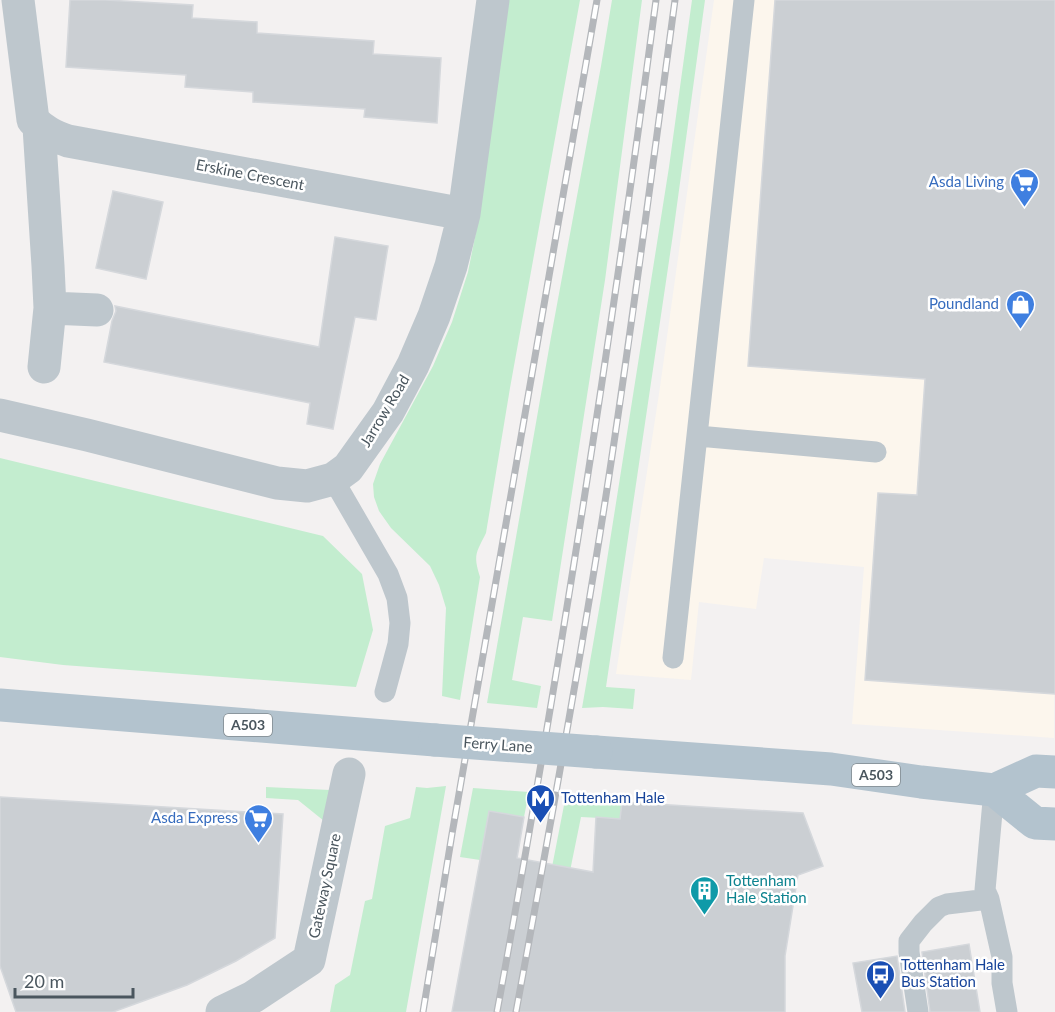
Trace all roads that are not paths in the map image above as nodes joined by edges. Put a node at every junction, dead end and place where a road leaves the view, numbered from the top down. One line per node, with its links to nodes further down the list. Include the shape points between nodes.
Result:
1 (18, 0): 4 (street, via 31,110)
2 (493, 0): 5 (street, Jarrow Road)
3 (744, 0): 10 (lane)
4 (39, 127): 5 (street, Erskine Crescent, via 68,141); 6 (street)
5 (464, 214): 12 (street, Jarrow Road, via 452,267 413,364 366,444 348,468)
6 (50, 308): 7 (street); 8 (street)
7 (97, 310)
8 (44, 368)
9 (0, 415): 12 (street, Jarrow Road, via 277,483 307,486)
10 (698, 436): 11 (lane); 13 (lane)
11 (876, 452)
12 (333, 479): 14 (lane, via 388,574 397,598 399,644)
13 (673, 658)
14 (385, 692)
15 (0, 705): 18 (main road, Ferry Lane / A503, bridge, via 831,769)
16 (1055, 772): 18 (main road, via 1036,771)
17 (349, 774): 21 (street, Gateway Square, via 309,960 253,997)
18 (994, 790): 19 (main road, via 1035,823); 20 (lane, via 985,890)
19 (1055, 824)
20 (988, 899): 22 (lane, via 939,908 909,941); 23 (lane, via 1002,957)
21 (222, 1012)
22 (918, 1012)
23 (1007, 1012)

